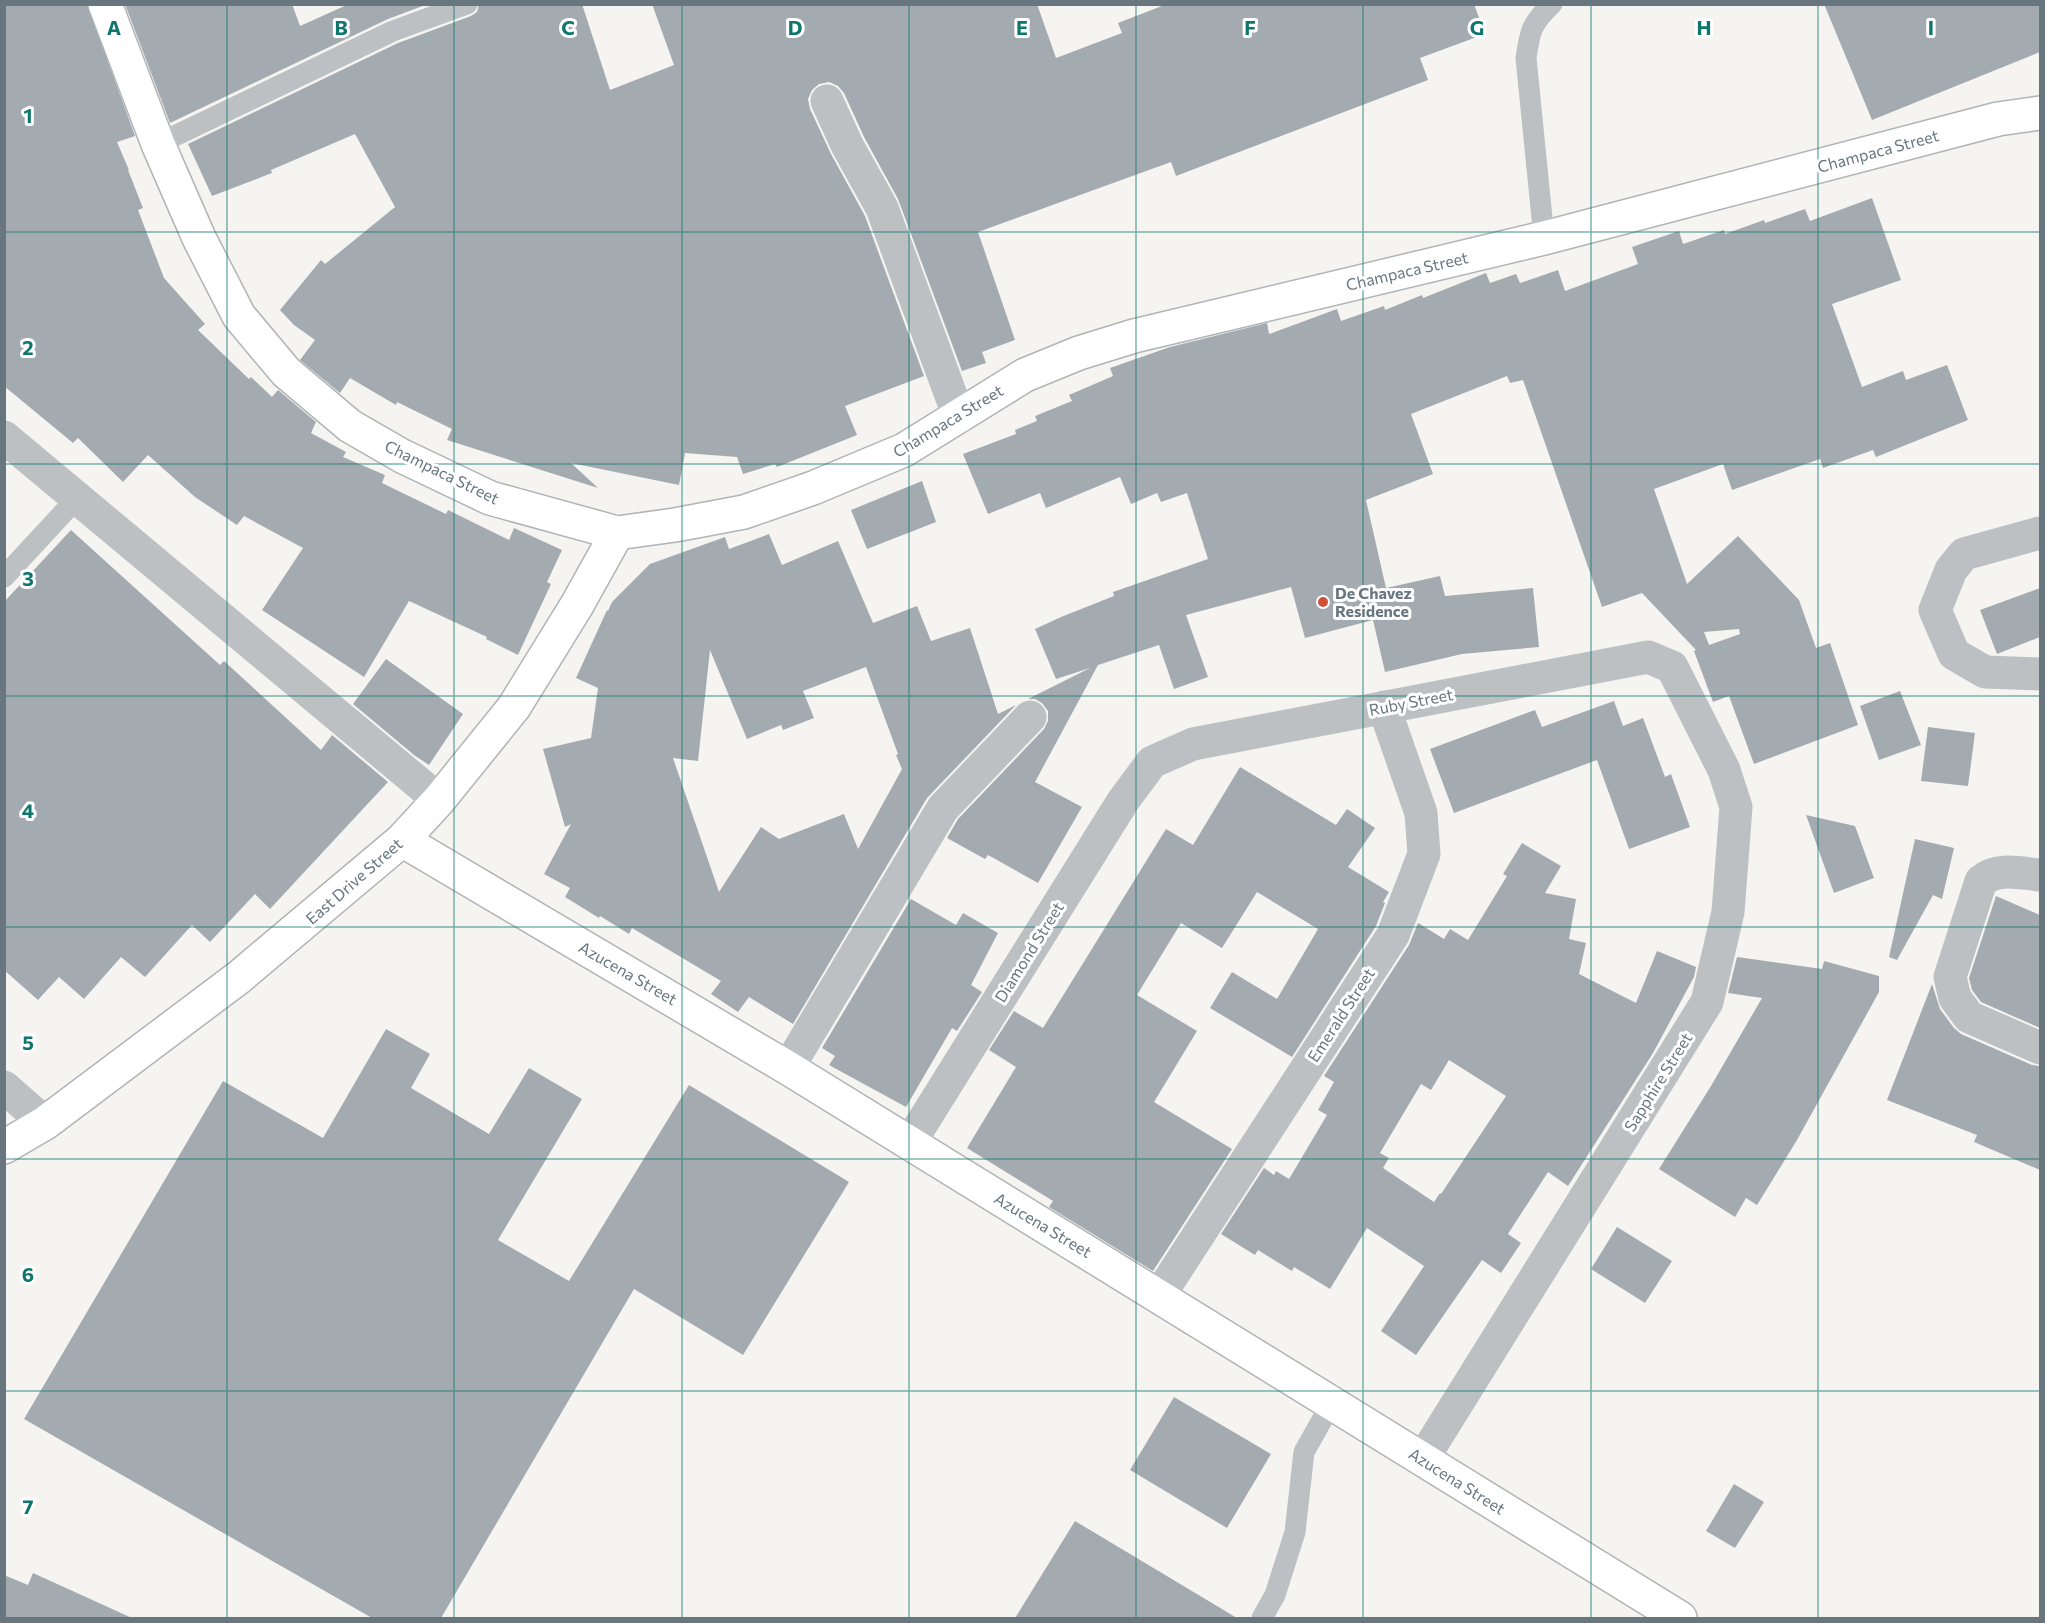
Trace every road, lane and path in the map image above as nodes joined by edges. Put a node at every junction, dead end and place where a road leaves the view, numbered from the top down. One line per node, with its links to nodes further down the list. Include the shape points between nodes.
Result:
1 (105, 4): 6 (street, Champaca Street)
2 (467, 4): 6 (lane, via 393,31)
3 (1552, 4): 7 (lane, via 1531,29 1527,58)
4 (828, 101): 8 (street, via 882,208)
5 (2040, 113): 7 (street, Champaca Street, via 1998,119)
6 (158, 144): 11 (street, Champaca Street, via 239,316 286,372 350,426 402,456 490,498)
7 (1544, 238): 8 (street, Champaca Street, via 1123,339 1025,375)
8 (959, 417): 11 (street, Champaca Street, via 904,450 744,512)
9 (4, 437): 10 (street)
10 (78, 497): 13 (lane); 19 (street)
11 (616, 533): 19 (street, East Drive Street, via 514,707)
12 (2040, 533): 15 (street, via 1964,554 1951,570 1935,610 1954,654 1985,672)
13 (4, 577)
14 (1672, 667): 16 (street, Ruby Street, via 1648,657); 30 (street, Sapphire Street, via 1724,770 1736,807 1728,912 1707,1002)
15 (2040, 674)
16 (1384, 707): 18 (street, Ruby Street, via 1193,744); 28 (street, Emerald Street, via 1421,813 1424,854 1393,935)
17 (1030, 717): 23 (street, via 943,807)
18 (1152, 762): 26 (street, Diamond Street, via 1123,801)
19 (439, 800): 20 (street, East Drive Street)
20 (402, 840): 23 (street, Azucena Street); 25 (street, East Drive Street, via 238,978)
21 (2040, 875): 22 (street, via 2000,871 1981,881 1950,977 1955,998 1969,1017)
22 (2040, 1048)
23 (788, 1068): 26 (street, Azucena Street)
24 (4, 1087): 25 (street)
25 (45, 1123): 27 (street, East Drive Street)
26 (909, 1144): 28 (street, Azucena Street)
27 (4, 1147)
28 (1159, 1296): 29 (street, Azucena Street)
29 (1331, 1404): 30 (street, Azucena Street); 31 (lane, via 1304,1452 1295,1532 1275,1595)
30 (1422, 1460): 32 (street, Azucena Street)
31 (1262, 1618)
32 (1680, 1618)

